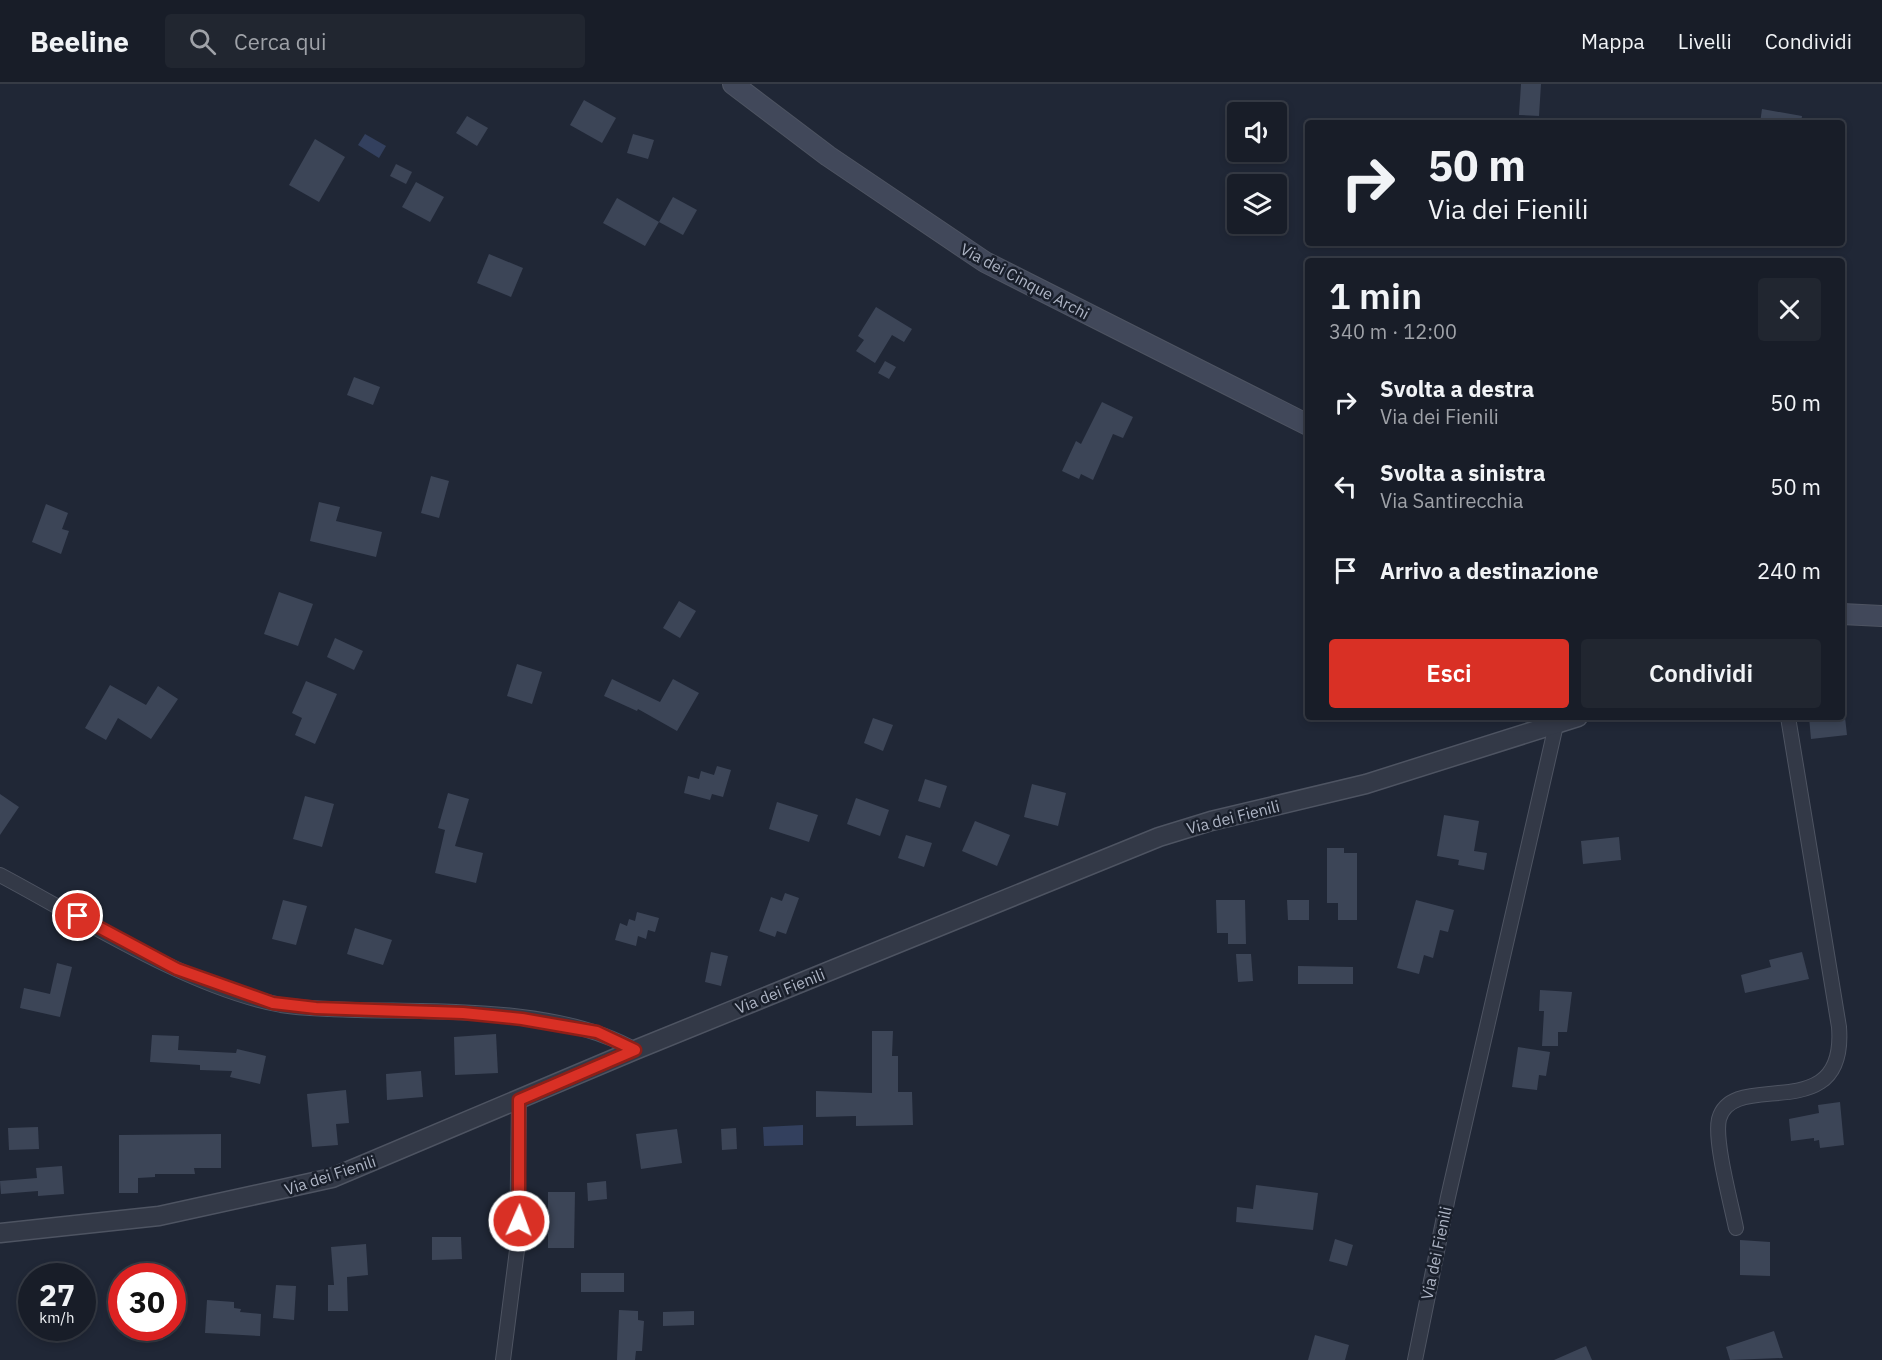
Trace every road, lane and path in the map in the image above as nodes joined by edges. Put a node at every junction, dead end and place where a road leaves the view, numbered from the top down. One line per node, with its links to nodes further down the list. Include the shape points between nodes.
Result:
1 (733, 84): 2 (main road, Via dei Cinque Archi, via 828,156 985,262)
2 (1305, 423)
3 (1845, 614): 4 (main road)
4 (1876, 615): 5 (street)
5 (1845, 624)
6 (1570, 720): 8 (street, Via dei Fienili)
7 (1788, 720): 12 (street, via 1840,1043 1834,1068 1818,1084 1734,1101 1723,1110 1719,1134)
8 (1556, 725): 10 (street, Via dei Fienili, via 1350,789 1173,832); 15 (street, Via dei Fienili, via 1448,1197)
9 (0, 875): 10 (street, via 177,969 264,1001 307,1008 463,1013 555,1023 597,1032)
10 (635, 1050): 11 (street, Via dei Fienili)
11 (519, 1100): 13 (street, Via dei Fienili, via 363,1166 298,1187 150,1218); 14 (street, via 516,1258)
12 (1736, 1228)
13 (0, 1233)
14 (503, 1360)
15 (1415, 1360)

